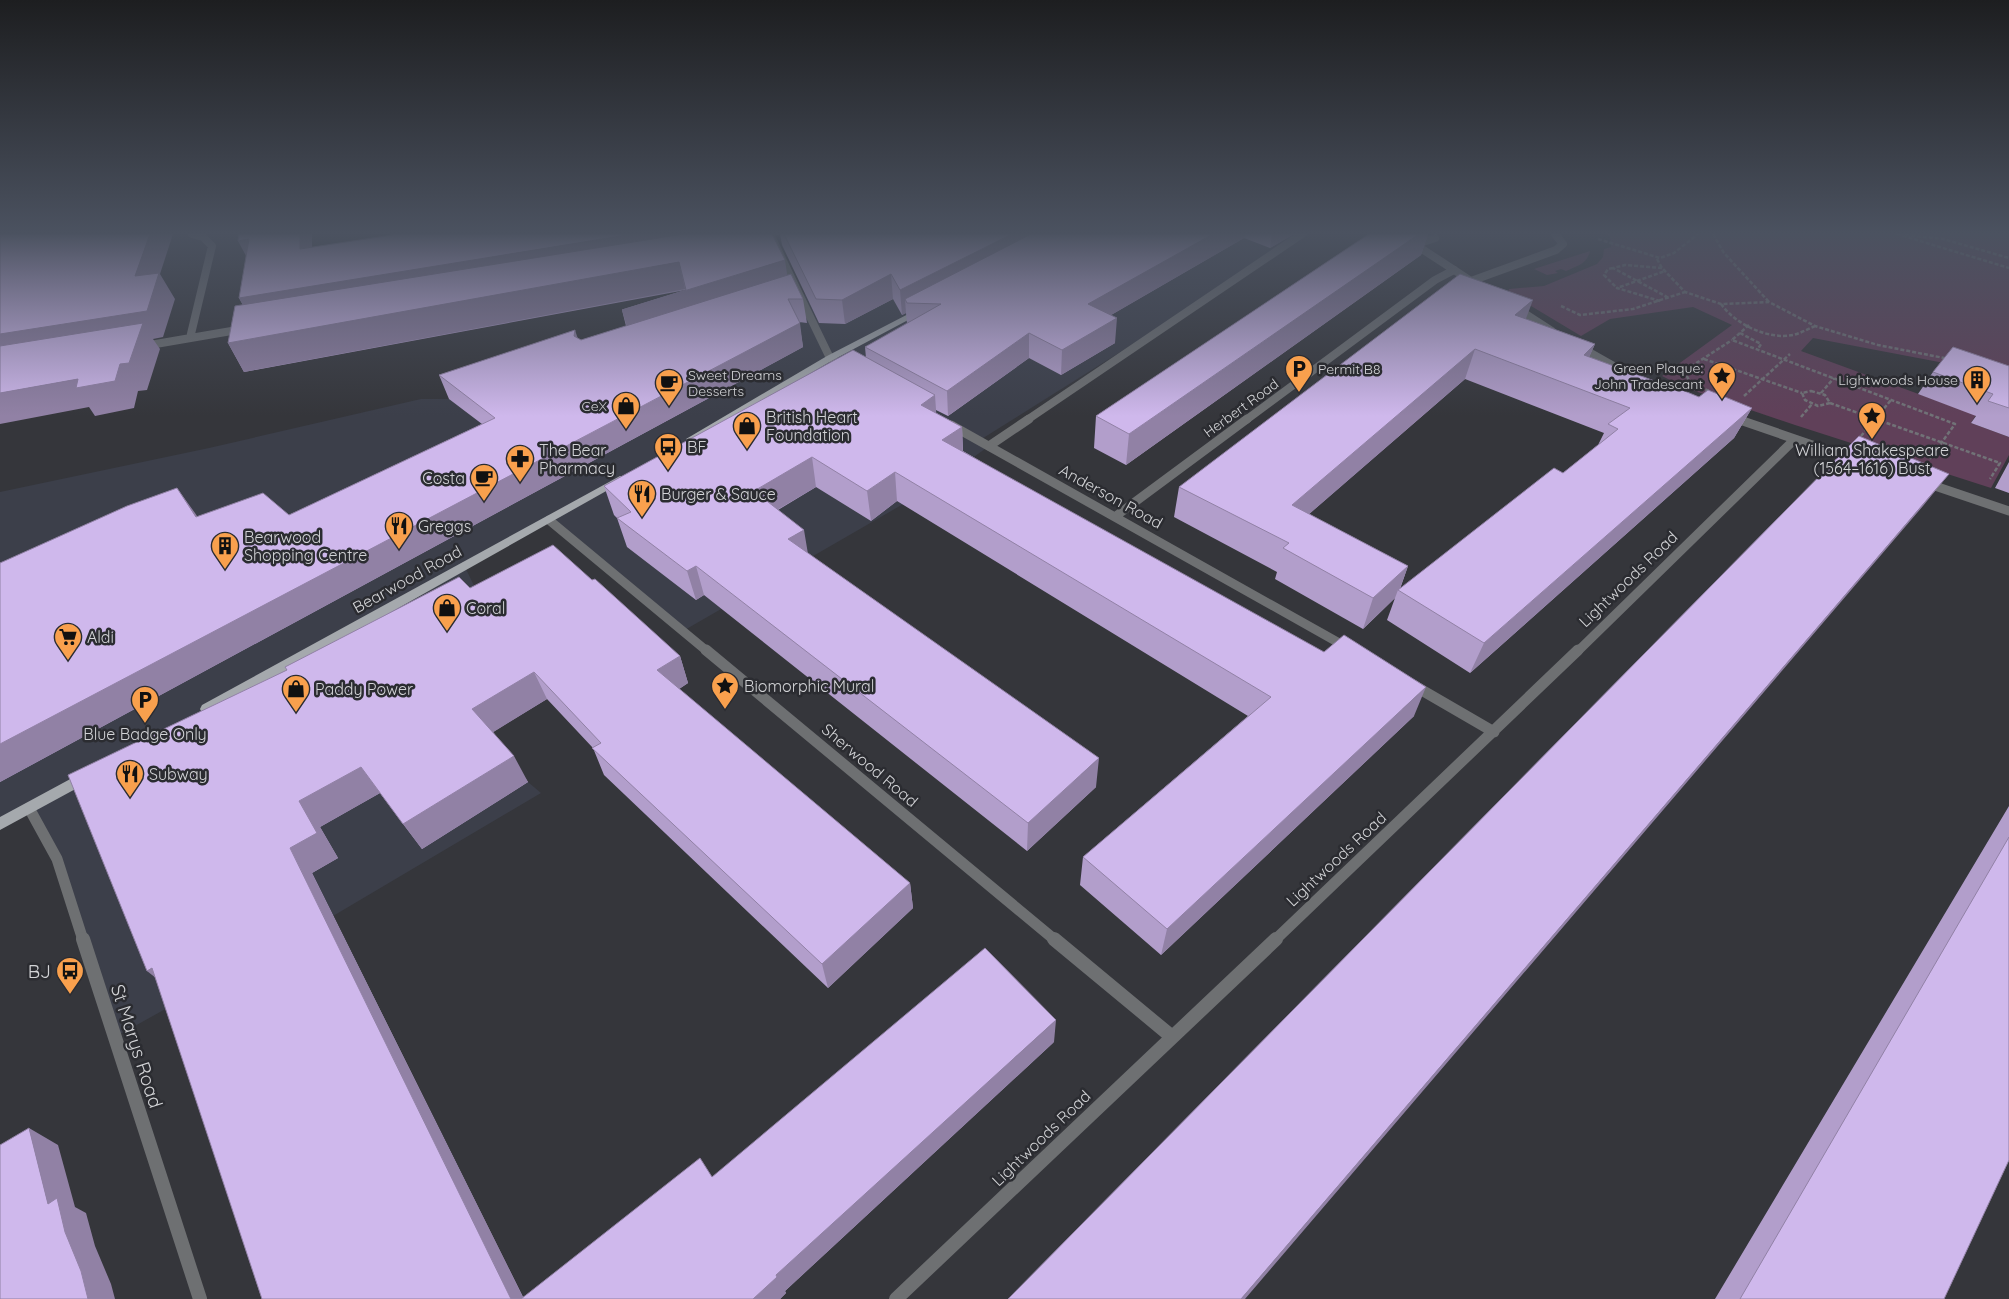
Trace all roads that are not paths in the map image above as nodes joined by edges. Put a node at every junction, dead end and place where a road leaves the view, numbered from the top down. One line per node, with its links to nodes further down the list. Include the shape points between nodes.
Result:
1 (200, 295): 9 (street)
2 (800, 295): 12 (street)
3 (1212, 295): 19 (street)
4 (1415, 295): 24 (street, Herbert Road)
5 (1504, 301): 8 (street)
6 (933, 305): 12 (main road)
7 (249, 328): 9 (street)
8 (1560, 335)
9 (190, 338): 11 (street)
10 (1573, 343): 14 (street)
11 (133, 348)
12 (830, 358): 13 (street); 18 (main road)
13 (855, 371)
14 (1638, 378)
15 (1723, 414): 17 (street)
16 (946, 422): 19 (street, Anderson Road)
17 (1794, 440): 20 (street); 29 (street, Lightwoods Road)
18 (684, 443)
19 (989, 446): 24 (street, Anderson Road)
20 (1860, 462)
21 (633, 472): 25 (main road, Bearwood Road)
22 (1916, 480): 23 (street)
23 (2009, 511)
24 (1116, 516): 26 (street, Anderson Road)
25 (549, 520): 28 (main road, Bearwood Road); 33 (street, Sherwood Road)
26 (1354, 652)
27 (1405, 681): 29 (street)
28 (195, 716)
29 (1494, 732): 33 (street, Lightwoods Road)
30 (99, 769): 31 (main road)
31 (29, 808): 32 (main road); 34 (street, St Marys Road, via 57,859)
32 (0, 824)
33 (1171, 1036): 35 (street, Lightwoods Road)
34 (200, 1299)
35 (896, 1299)

